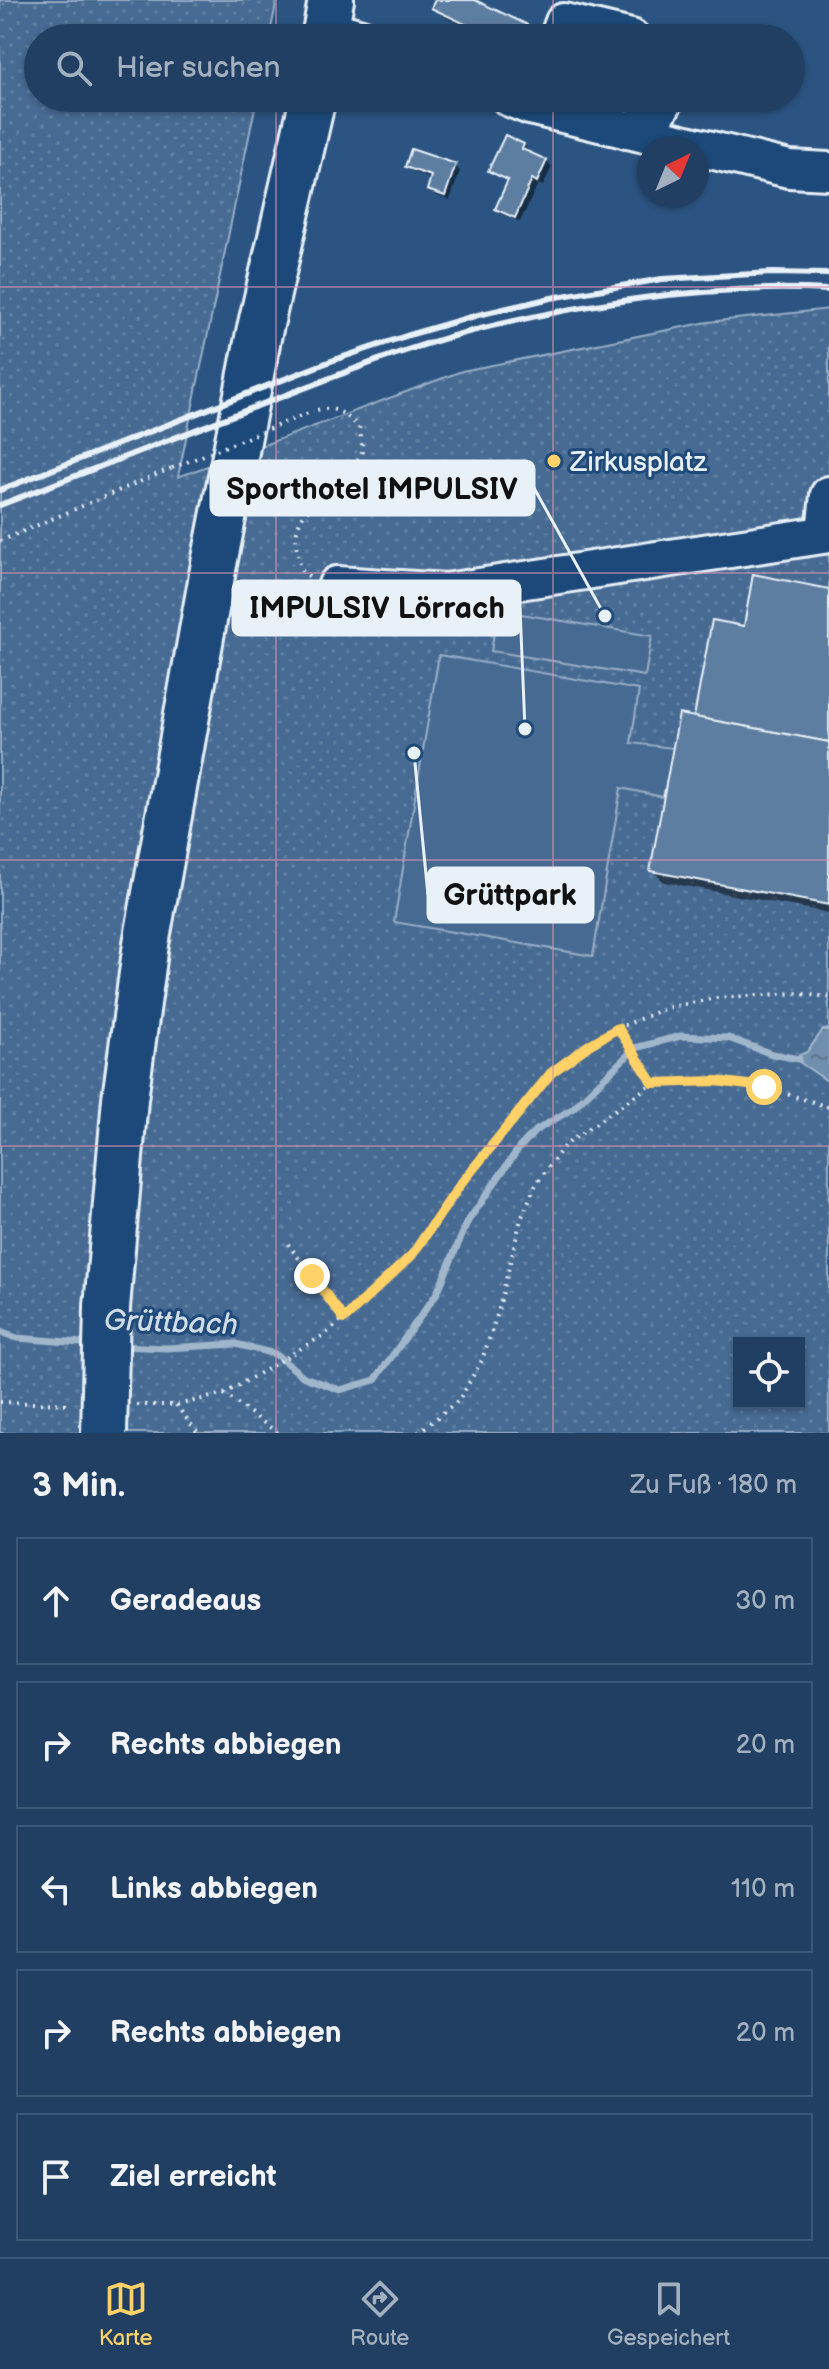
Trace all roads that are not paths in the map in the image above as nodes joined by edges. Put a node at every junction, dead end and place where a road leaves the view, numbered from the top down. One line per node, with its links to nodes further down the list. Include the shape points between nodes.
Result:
1 (310, 112): 9 (main road, bridge, via 259,333 146,944 125,1099 107,1307)
2 (563, 112): 4 (street)
3 (658, 112): 4 (street, via 652,122)
4 (627, 130): 5 (street, via 789,169)
5 (829, 171)
6 (829, 495): 7 (street)
7 (827, 534): 8 (street, via 446,592)
8 (337, 585)
9 (104, 1433)

